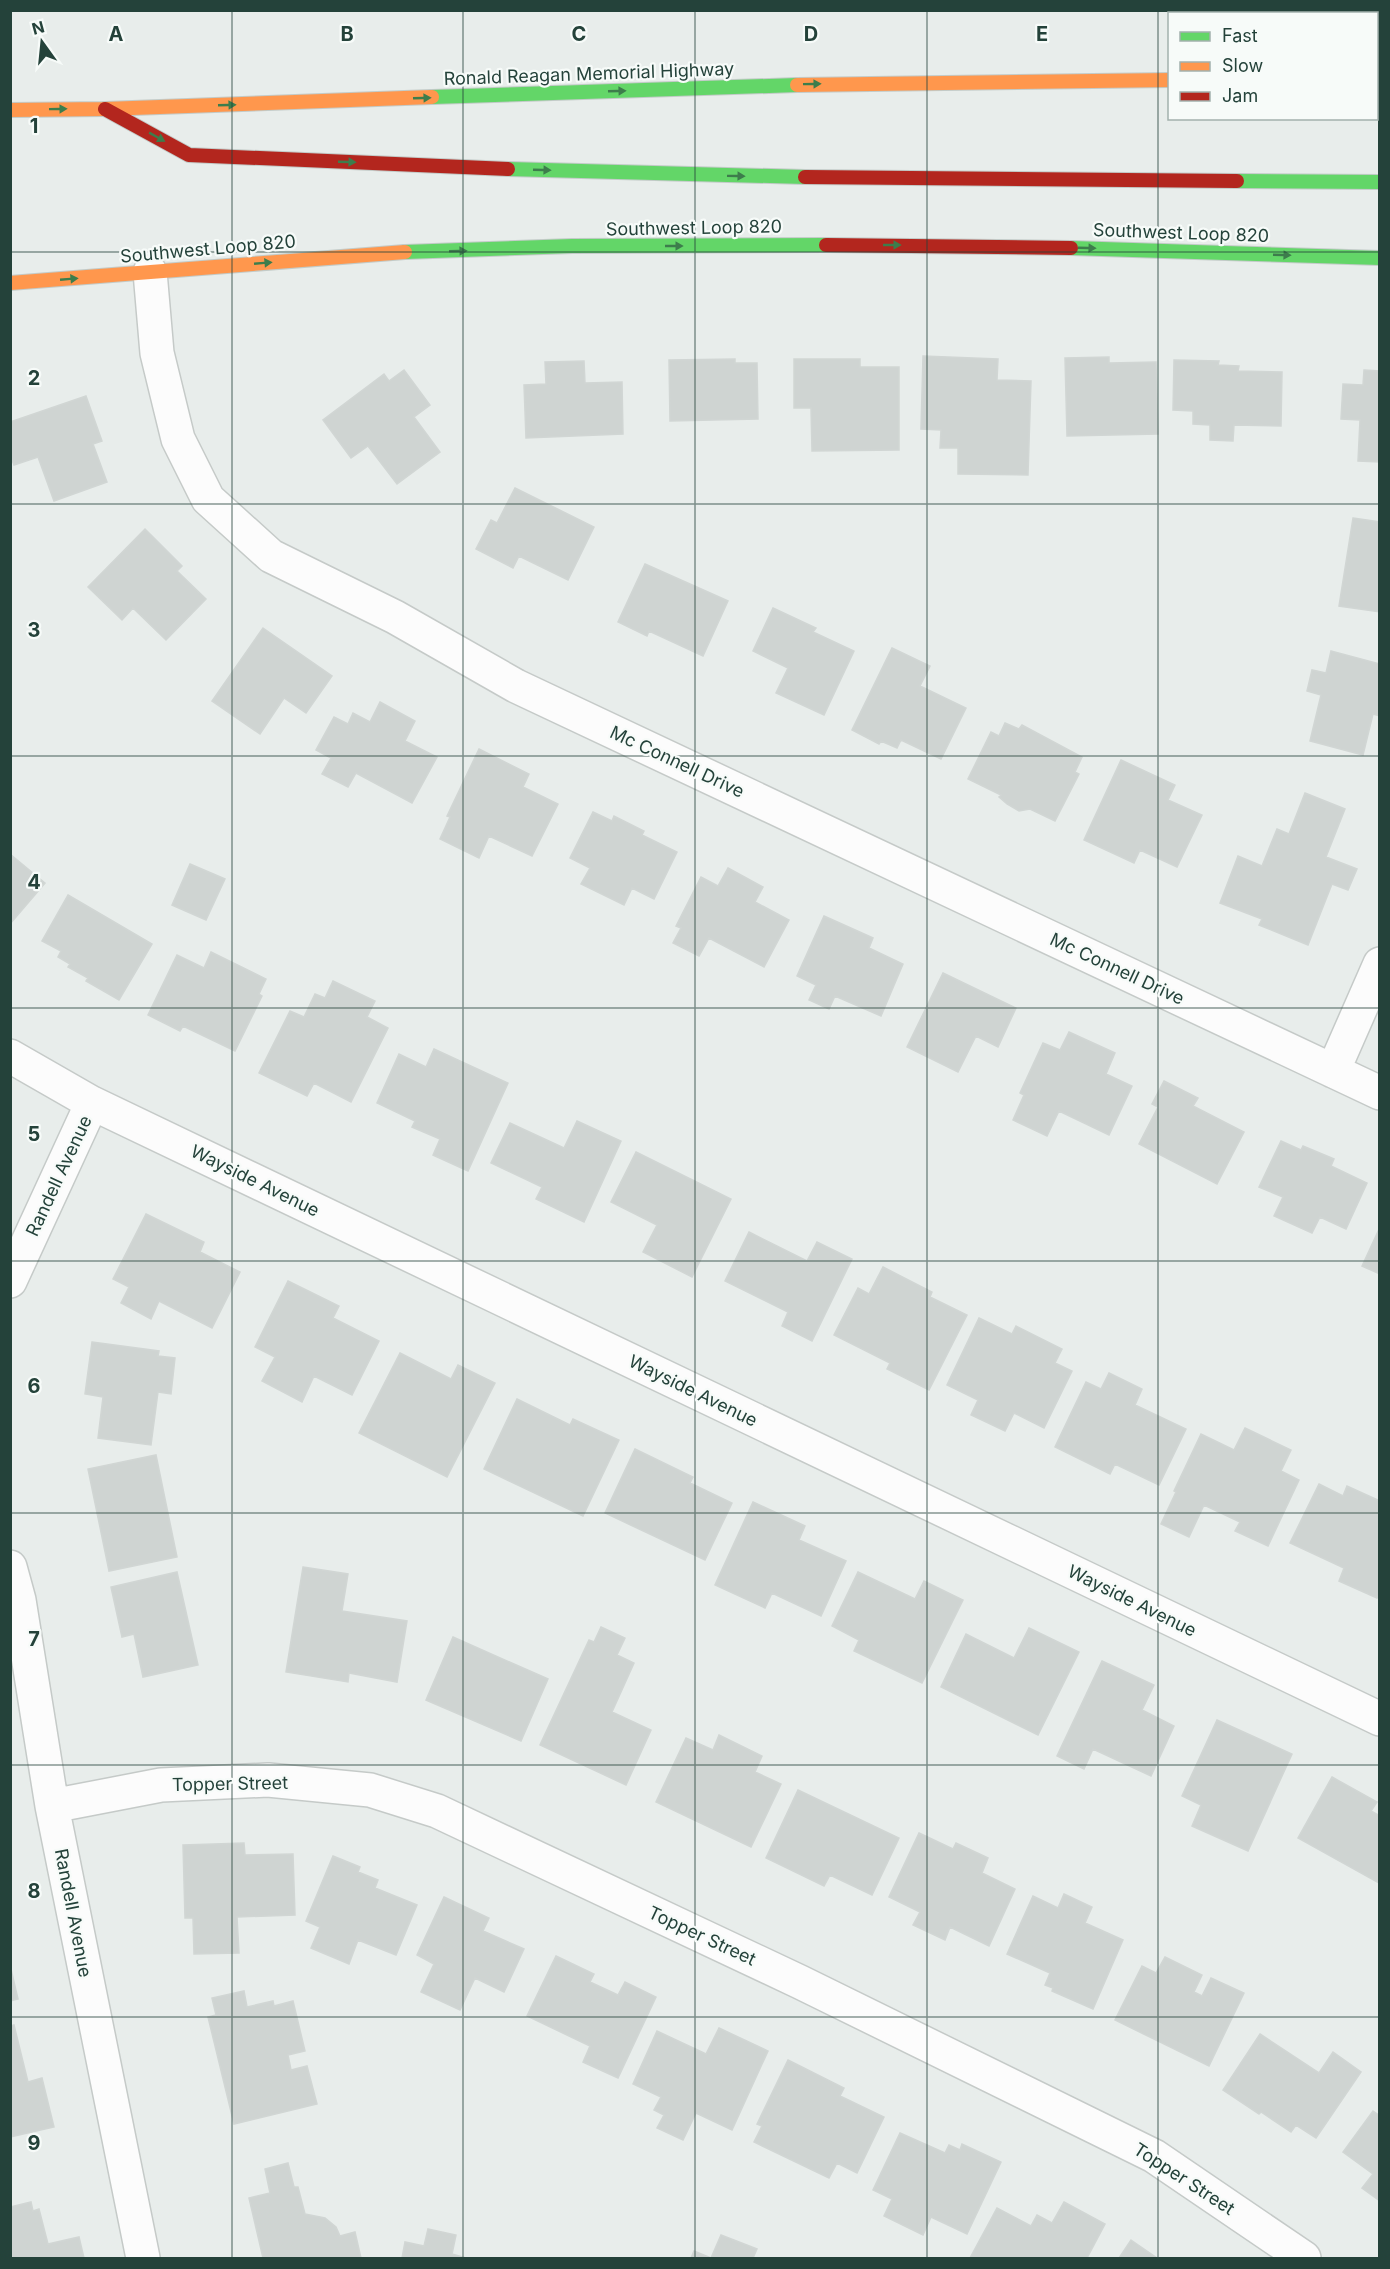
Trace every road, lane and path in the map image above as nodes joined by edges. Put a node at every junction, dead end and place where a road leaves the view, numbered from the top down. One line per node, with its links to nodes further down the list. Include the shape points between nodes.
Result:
1 (1168, 80): 2 (main road, Ronald Reagan Memorial Highway, one-way to 1, via 801,85)
2 (105, 109): 3 (main road, Ronald Reagan Memorial Highway, one-way to 2); 4 (main road, one-way to 4, via 189,155 602,173)
3 (10, 110)
4 (1380, 182)
5 (1380, 258): 6 (main road, Southwest Loop 820, one-way to 5, via 446,251 635,246 1056,247)
6 (150, 272): 7 (main road, Southwest Loop 820, one-way to 6); 10 (street, Mc Connell Drive, via 157,353 178,439 208,499 271,556 395,617 516,686)
7 (10, 283)
8 (1380, 964): 10 (street)
9 (10, 1056): 12 (street, Wayside Avenue)
10 (1333, 1071): 11 (street, Mc Connell Drive)
11 (1380, 1093)
12 (92, 1103): 13 (street, Randell Avenue); 15 (street, Wayside Avenue)
13 (10, 1281)
14 (10, 1567): 16 (street, Randell Avenue, via 19,1600)
15 (1380, 1719)
16 (52, 1806): 17 (street, Randell Avenue); 18 (street, Topper Street, via 161,1785 268,1780 370,1790 437,1811 800,1982 1154,2156)
17 (143, 2259)
18 (1304, 2259)

